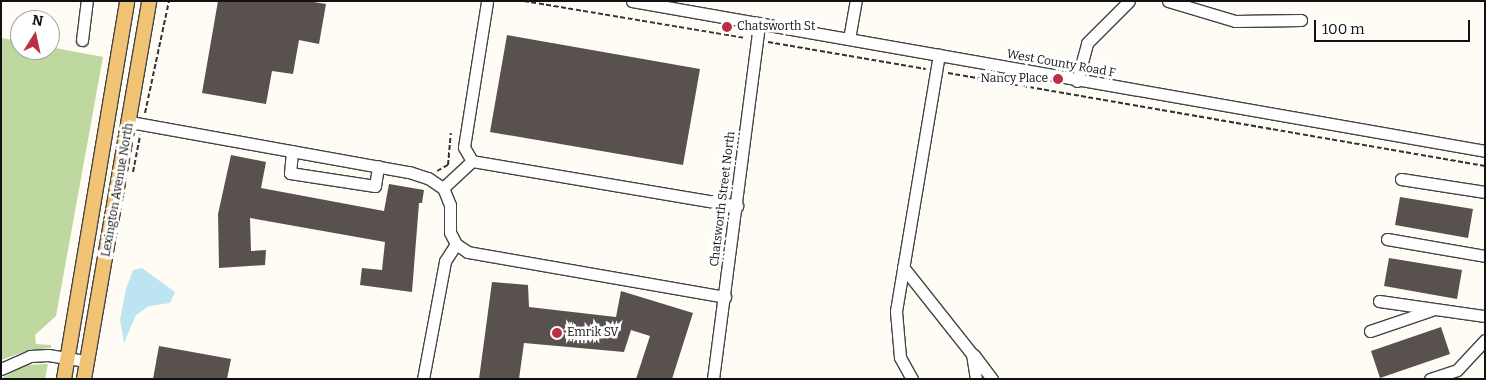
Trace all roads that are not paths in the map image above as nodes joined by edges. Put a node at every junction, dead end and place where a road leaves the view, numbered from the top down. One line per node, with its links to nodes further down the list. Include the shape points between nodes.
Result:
1 (88, 1): 13 (street)
2 (127, 1): 36 (main road, Lexington Avenue North)
3 (149, 1): 16 (main road, Lexington Avenue North)
4 (487, 1): 19 (street, via 464,147)
5 (632, 1): 9 (street, West County Road F)
6 (856, 1): 12 (street)
7 (1129, 1): 15 (street, via 1087,43)
8 (1168, 1): 10 (street, via 1235,21)
9 (660, 4): 11 (street, West County Road F)
10 (1301, 20)
11 (759, 23): 12 (street, West County Road F); 24 (street, Chatsworth Street North)
12 (849, 39): 14 (street, West County Road F)
13 (82, 40)
14 (938, 55): 15 (street, West County Road F); 28 (street)
15 (1077, 81): 18 (street, West County Road F)
16 (136, 124): 17 (street); 37 (main road, Lexington Avenue North)
17 (292, 151): 20 (street); 20 (street, via 290,172 375,186)
18 (1485, 151)
19 (472, 161): 22 (street); 24 (street)
20 (378, 166): 22 (street, via 430,179)
21 (1401, 179): 23 (street)
22 (443, 188): 26 (street, via 450,205 450,232)
23 (1485, 192)
24 (737, 206): 29 (street, Chatsworth Street North)
25 (1387, 239): 27 (street)
26 (456, 244): 29 (street, via 468,252); 41 (street, via 445,261)
27 (1485, 256)
28 (903, 267): 35 (street); 43 (street, via 896,320 900,357)
29 (726, 297): 42 (street, Chatsworth Street North)
30 (1379, 301): 31 (street)
31 (1433, 309): 32 (street); 33 (street)
32 (1485, 316)
33 (1370, 331)
34 (1485, 340): 46 (street, via 1457,370)
35 (972, 354): 44 (street); 45 (street)
36 (68, 358): 37 (street); 38 (street, via 30,356); 39 (main road, Lexington Avenue North)
37 (87, 361): 40 (main road, Lexington Avenue North)
38 (1, 369)
39 (64, 379)
40 (84, 379)
41 (423, 379)
42 (713, 379)
43 (912, 379)
44 (976, 379)
45 (992, 379)
46 (1430, 379)

